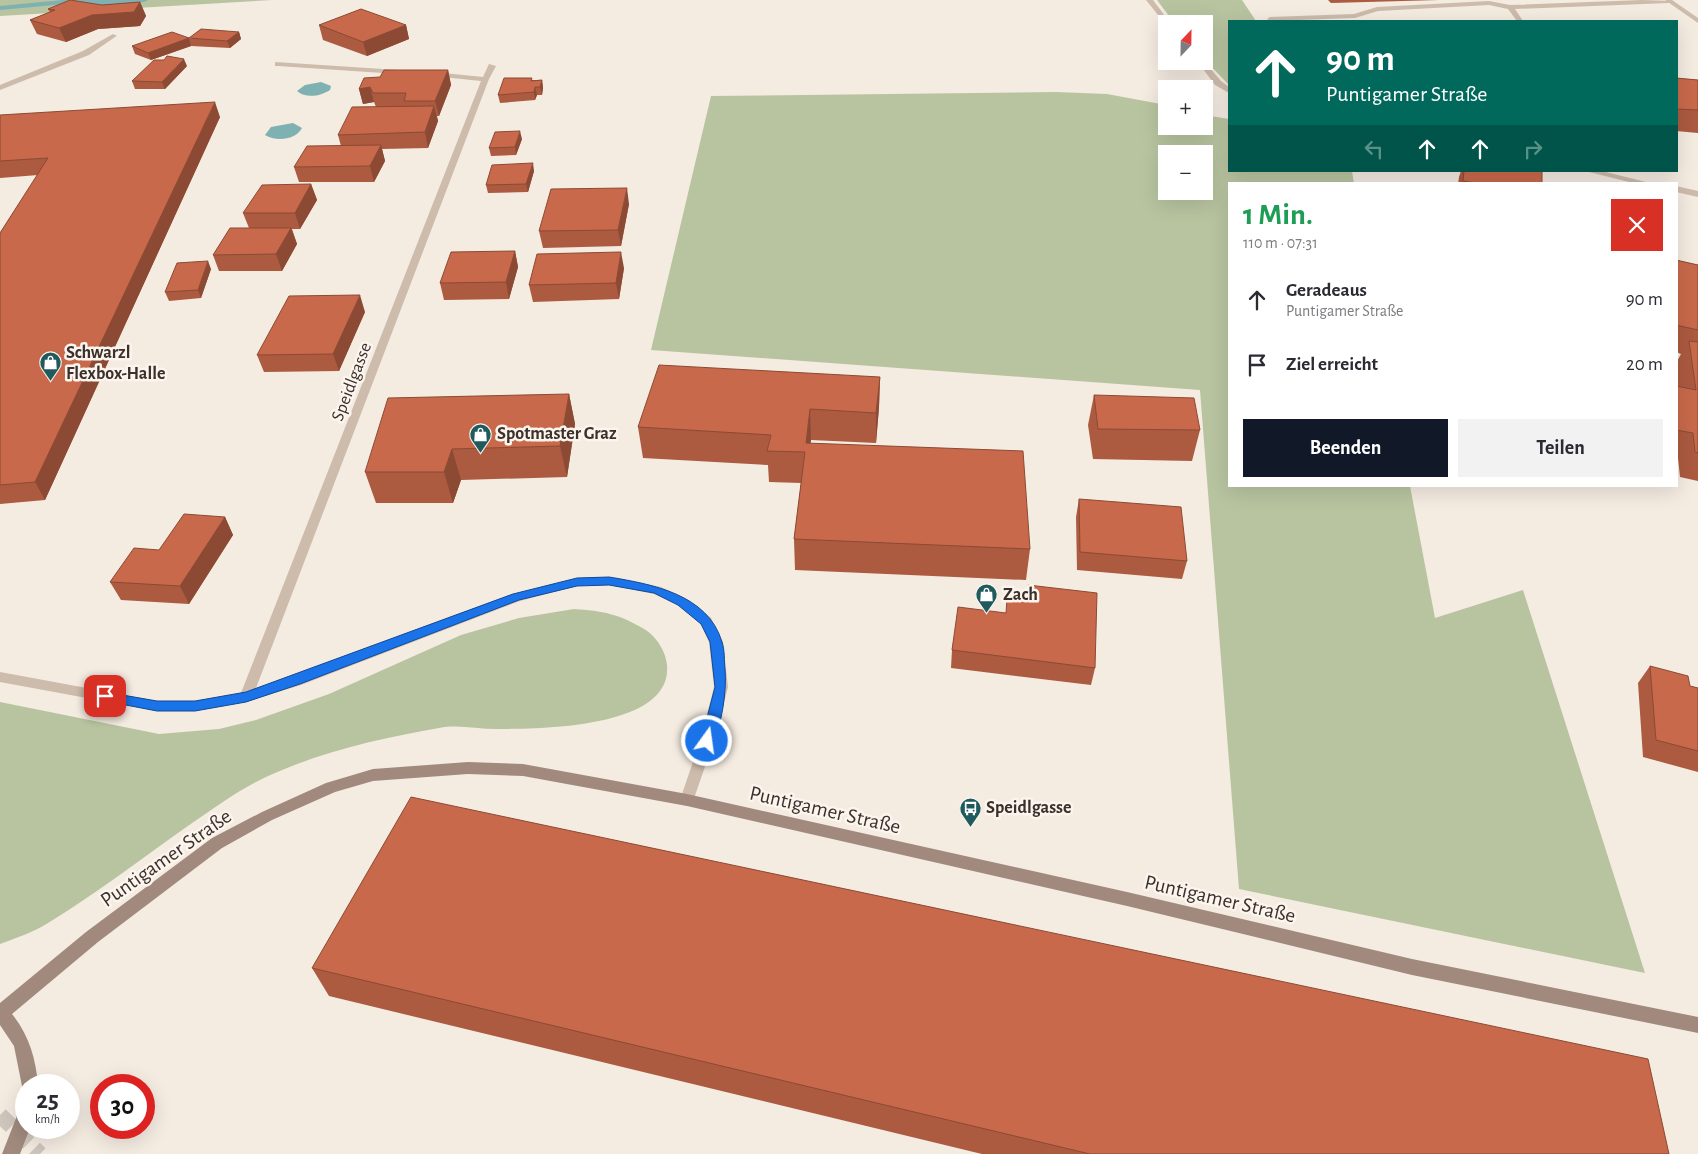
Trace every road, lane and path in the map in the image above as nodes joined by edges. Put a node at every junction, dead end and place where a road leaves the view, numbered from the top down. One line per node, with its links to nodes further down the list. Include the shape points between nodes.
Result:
1 (1149, 0): 5 (street)
2 (1668, 1): 4 (street); 9 (street)
3 (1488, 2): 4 (street); 7 (street, via 1377,9)
4 (1510, 7): 8 (street)
5 (1161, 15)
6 (1270, 19): 7 (street)
7 (1357, 19)
8 (1519, 20)
9 (1698, 21)
10 (113, 36): 17 (street, via 86,53)
11 (278, 64): 14 (street)
12 (492, 66): 16 (street, Speidlgasse)
13 (1207, 70): 18 (street)
14 (406, 72)
15 (425, 74): 16 (street)
16 (485, 79): 24 (street, Speidlgasse)
17 (0, 88)
18 (1228, 90)
19 (1594, 172): 20 (street)
20 (1641, 182)
21 (1678, 189): 22 (street)
22 (1698, 194)
23 (0, 676): 24 (street, via 157,706 195,706)
24 (246, 697): 25 (street, via 517,597 577,582 609,581 657,590 682,602 706,621 716,642 721,687)
25 (687, 800): 26 (main road, Puntigamer Straße, via 523,770 468,768 373,775 331,787 217,843 92,937); 27 (main road, Puntigamer Straße, via 1107,894 1412,967)
26 (0, 1013): 28 (main road, via 18,1034 28,1061)
27 (1698, 1025)
28 (29, 1074)
29 (17, 1139): 30 (main road)
30 (11, 1154)

